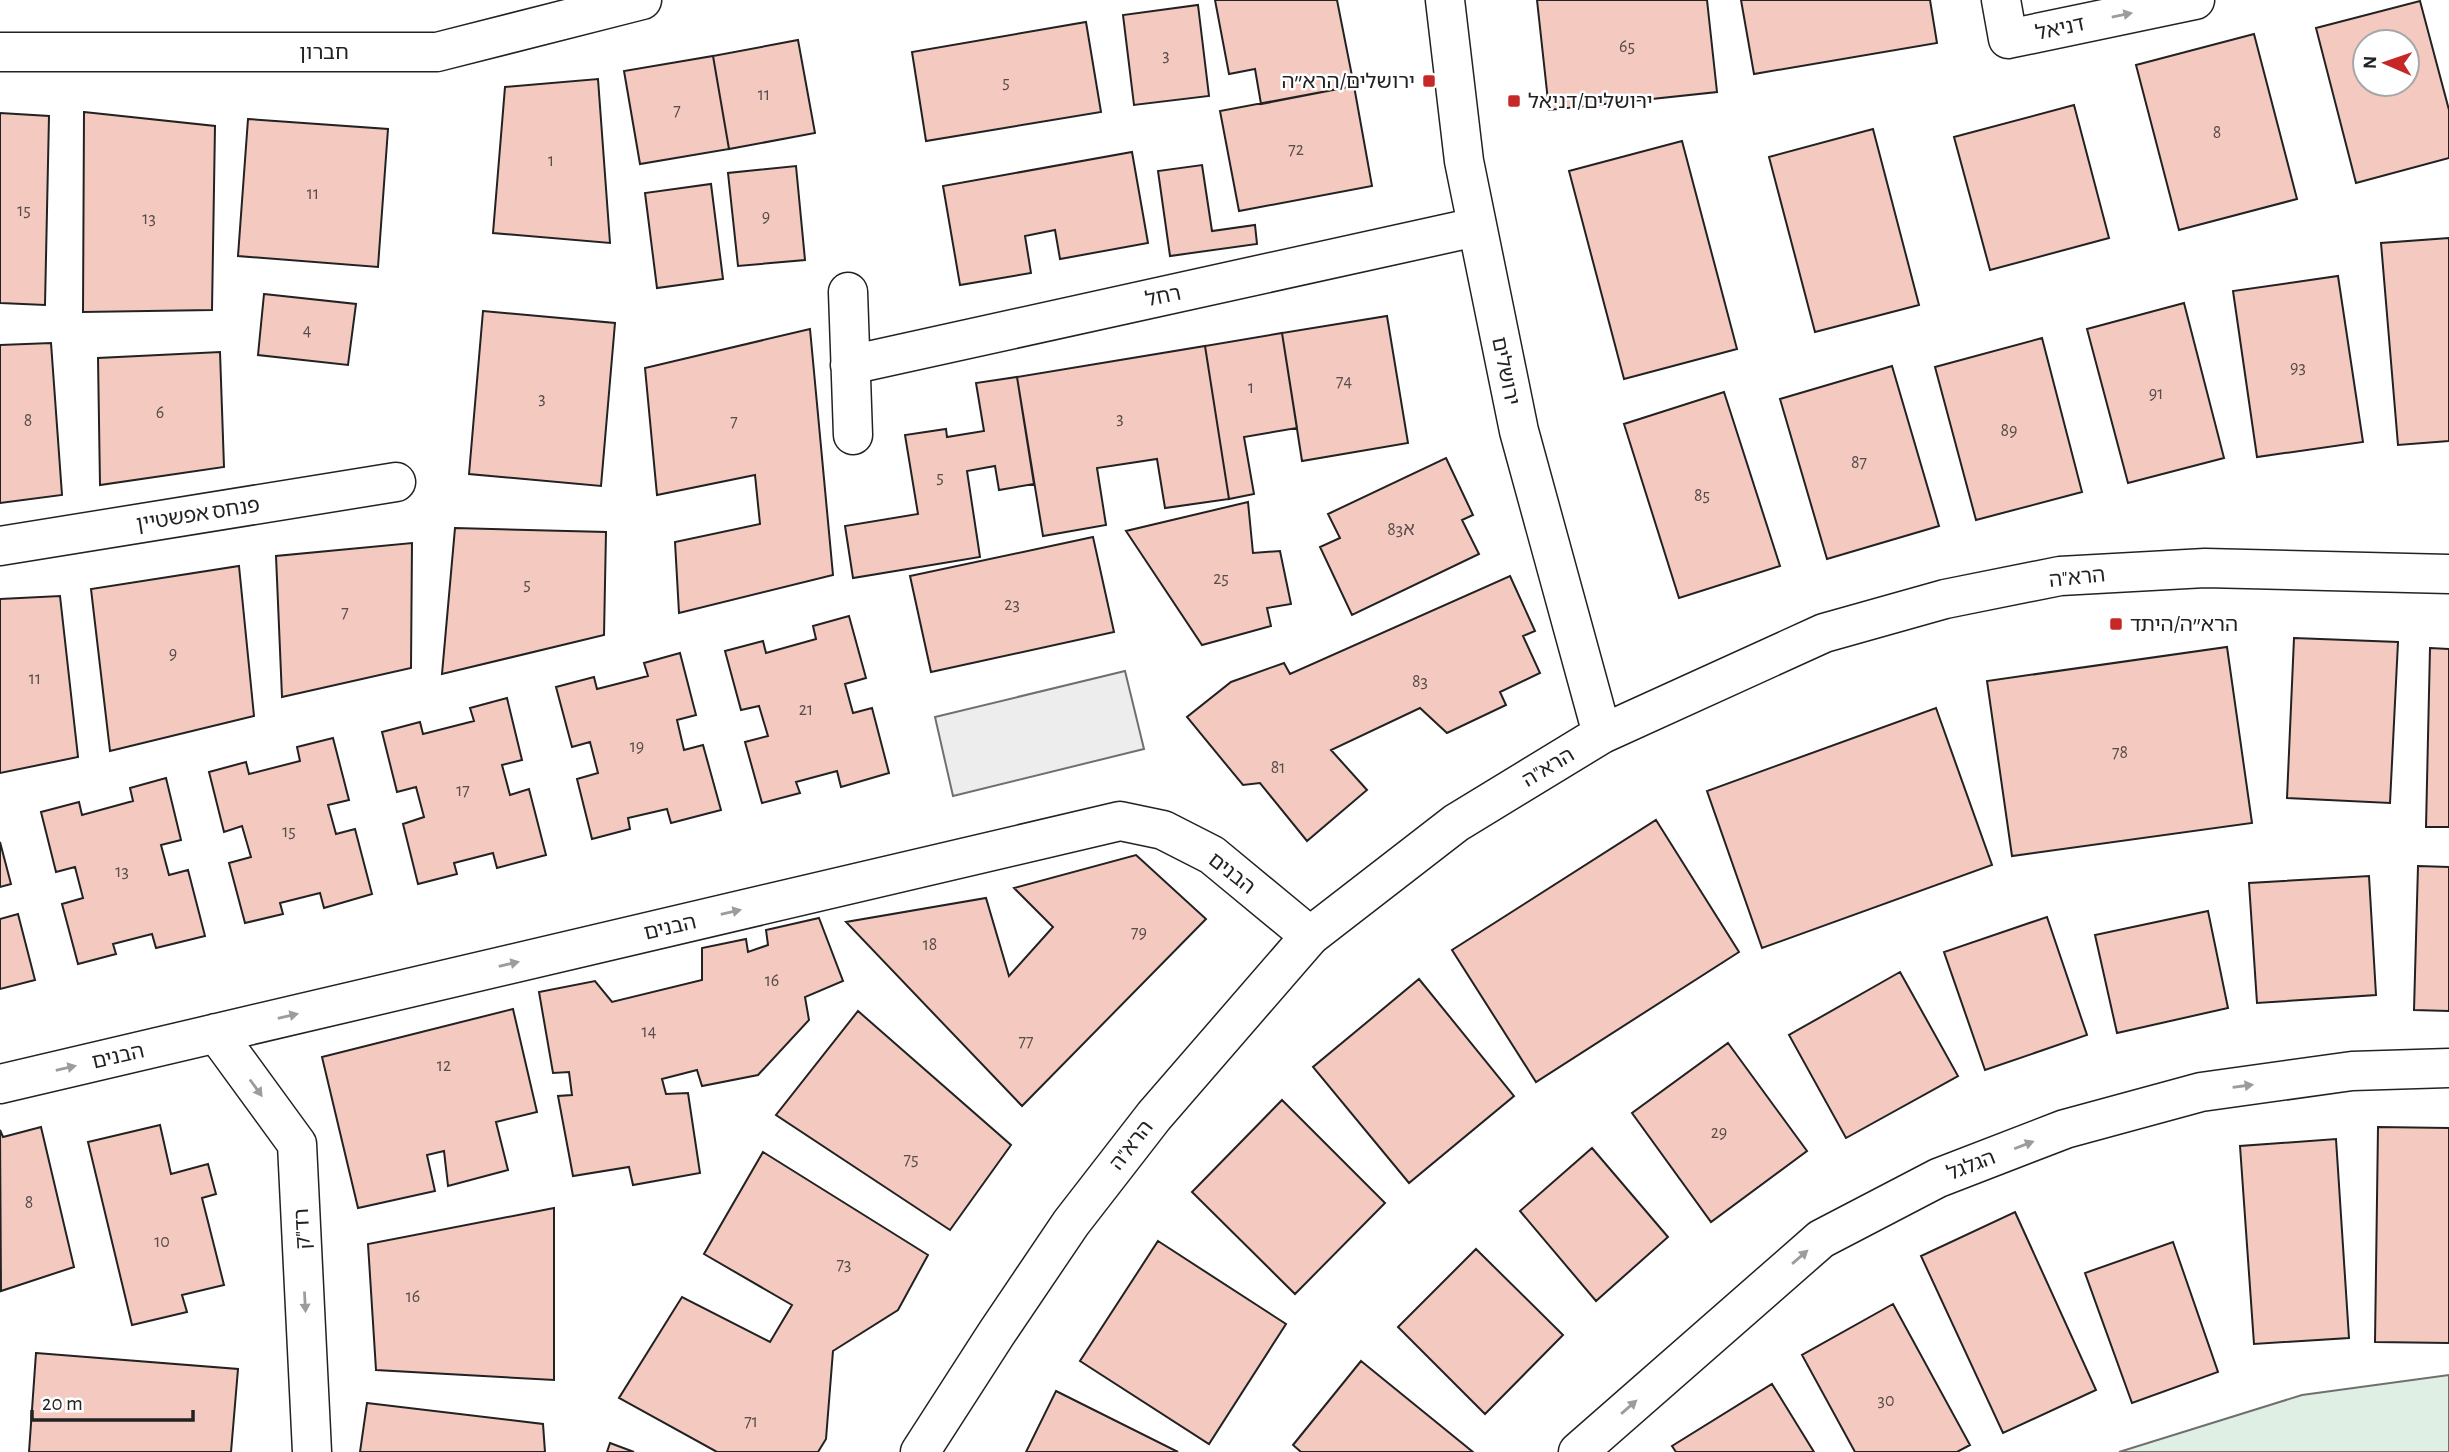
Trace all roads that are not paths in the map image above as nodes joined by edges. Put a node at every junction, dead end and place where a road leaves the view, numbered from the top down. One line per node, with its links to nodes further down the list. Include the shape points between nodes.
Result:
1 (642, 0): 5 (street, חברון, via 437,52)
2 (1445, 0): 6 (street, ירושלים)
3 (2001, 0): 4 (street, דניאל, one-way to 4, via 2008,39)
4 (2195, 0)
5 (0, 52)
6 (1476, 227): 8 (street, רחל); 13 (street, ירושלים, via 1519,431)
7 (848, 292): 8 (street)
8 (850, 365): 9 (street)
9 (853, 435)
10 (396, 482): 11 (street, פנחס אפשטיין)
11 (0, 546)
12 (2449, 573): 13 (street, הרא"ה, via 2205,568 2060,576 1945,599 1824,633)
13 (1602, 734): 14 (street, הרא"ה, via 1456,823)
14 (1310, 936): 15 (street, הבנים, one-way to 14, via 1120,821 1163,830 1212,855); 20 (street, הרא"ה, via 1154,1116 1071,1223)
15 (216, 1033): 17 (street, הבנים, one-way to 15); 19 (street, רד"ק, one-way to 19, via 297,1144)
16 (2449, 1068): 18 (street, הגלגל, one-way to 16, via 1821,1239 1937,1178 2065,1129 2201,1092 2352,1071)
17 (0, 1084)
18 (1580, 1451)
19 (313, 1452)
20 (920, 1452)

